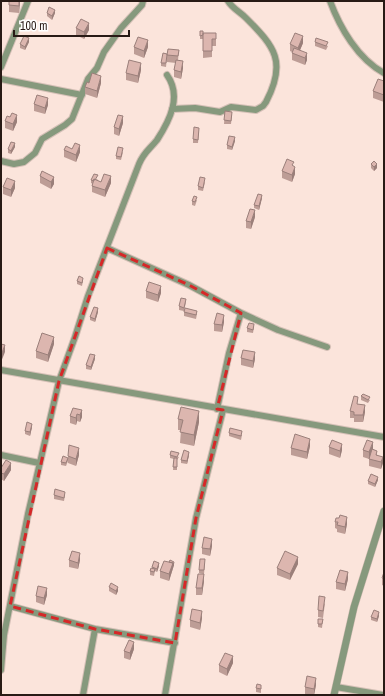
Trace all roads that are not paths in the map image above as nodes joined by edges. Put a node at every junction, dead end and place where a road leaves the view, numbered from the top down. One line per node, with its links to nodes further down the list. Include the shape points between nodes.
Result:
1 (28, 1): 5 (street)
2 (143, 1): 9 (street, via 104,52)
3 (228, 1): 10 (street, via 269,42 274,53 278,69 266,102 256,110 231,107 220,112 195,108)
4 (330, 1): 6 (street, via 349,40 365,58)
5 (1, 67)
6 (384, 73)
7 (167, 75): 10 (street, via 173,83 175,92)
8 (1, 79): 9 (street)
9 (82, 95): 11 (street, via 72,119 42,139 32,156 17,164)
10 (172, 109): 12 (street, via 158,138 144,153)
11 (1, 161)
12 (107, 248): 13 (street, via 189,285); 16 (street)
13 (241, 313): 14 (street, via 278,330); 17 (street, via 229,353)
14 (327, 346)
15 (1, 370): 16 (street)
16 (59, 381): 17 (street); 20 (street)
17 (220, 410): 18 (street); 25 (street, via 200,498)
18 (384, 437)
19 (1, 455): 20 (street)
20 (39, 463): 22 (street)
21 (384, 511): 27 (street, via 354,607)
22 (10, 606): 23 (street); 24 (street)
23 (4, 626): 26 (street)
24 (95, 629): 25 (street); 28 (street)
25 (175, 643): 29 (street)
26 (1, 670)
27 (336, 687): 30 (street); 31 (street)
28 (82, 695)
29 (166, 695)
30 (334, 695)
31 (383, 695)

